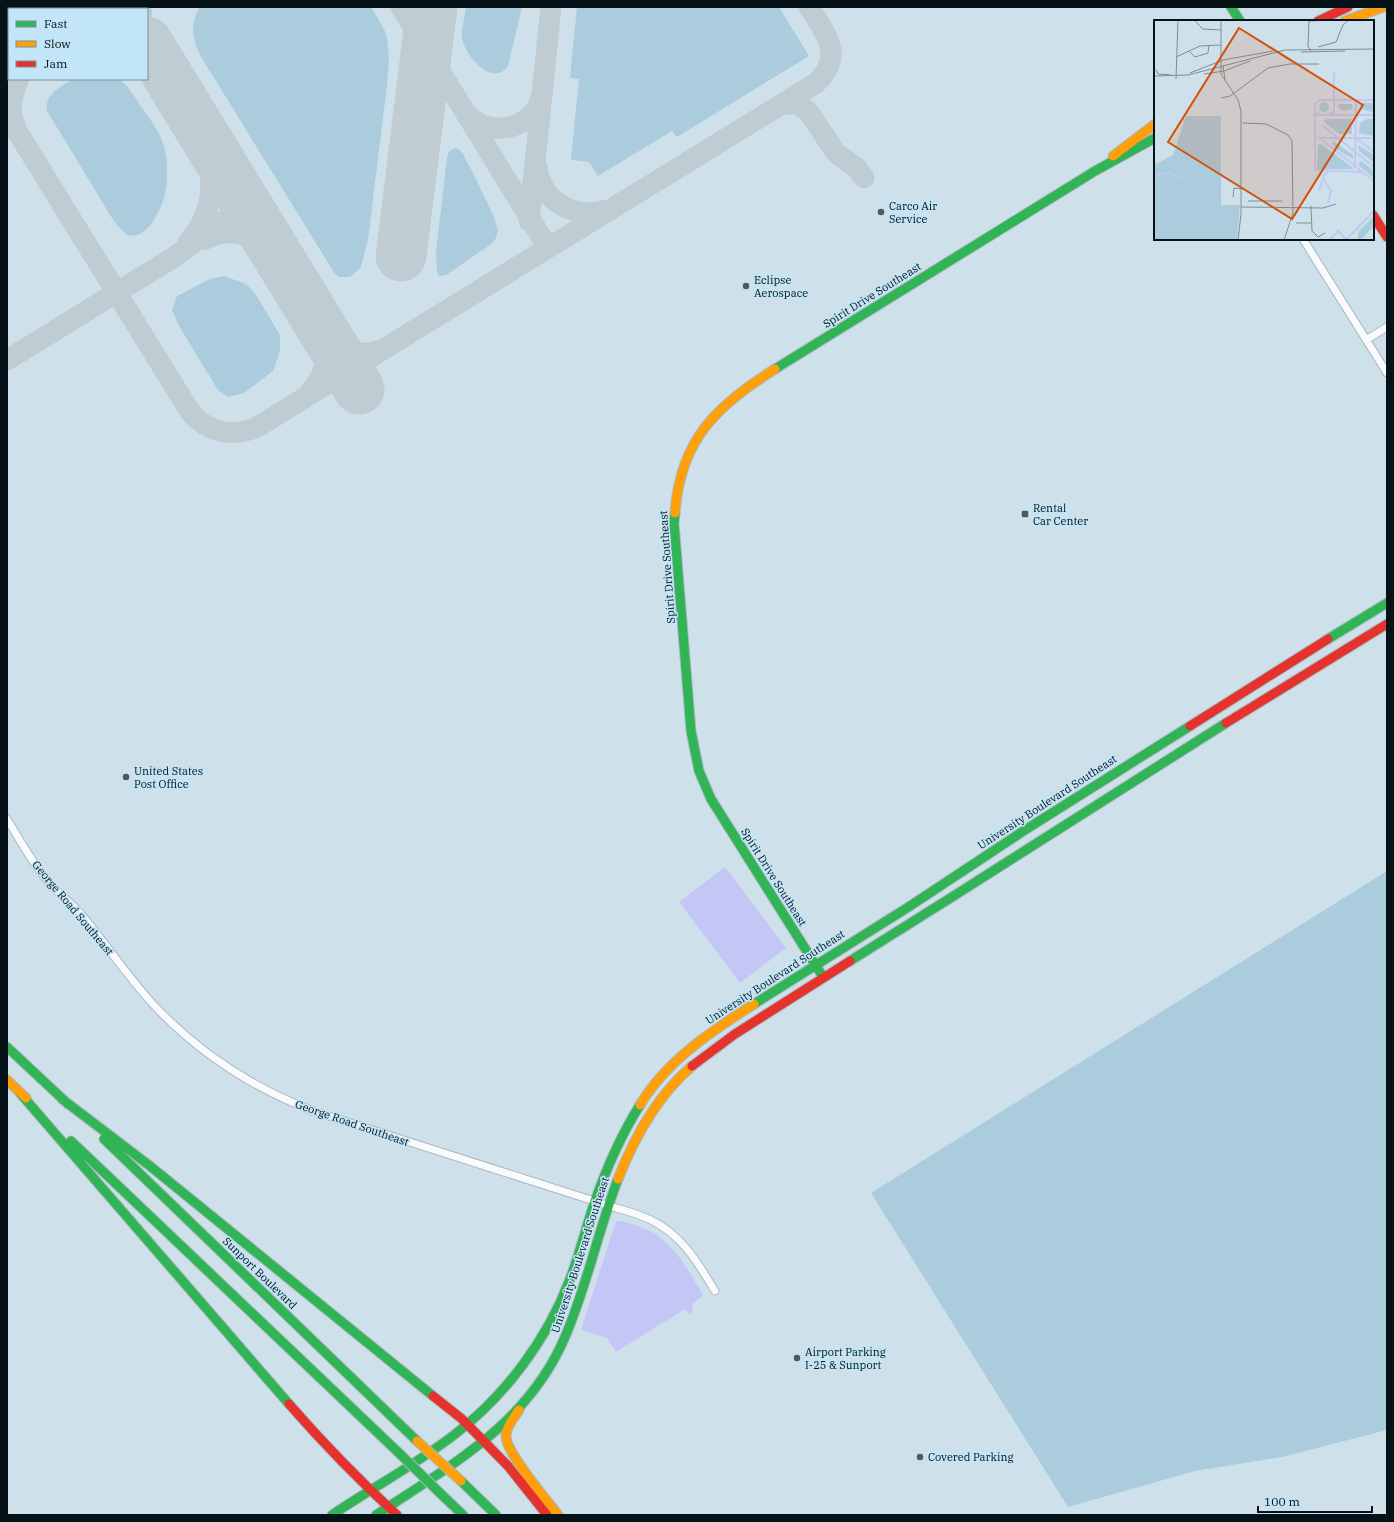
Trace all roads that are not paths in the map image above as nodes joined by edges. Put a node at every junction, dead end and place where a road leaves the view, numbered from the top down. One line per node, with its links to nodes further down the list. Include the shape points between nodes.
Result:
1 (1231, 7): 5 (main road)
2 (1238, 7): 6 (main road)
3 (1348, 7): 7 (main road)
4 (1383, 7): 8 (main road)
5 (1239, 20)
6 (1246, 20)
7 (1320, 20)
8 (1349, 20)
9 (1154, 125): 11 (main road)
10 (1154, 139): 11 (main road)
11 (1095, 171): 21 (main road, Spirit Drive Southeast, via 736,394 706,424 691,447 680,476 674,504 674,523 692,730 699,771 711,798)
12 (1374, 216): 13 (main road)
13 (1387, 236)
14 (1303, 240): 16 (street)
15 (1387, 327): 16 (street)
16 (1366, 340): 17 (street)
17 (1387, 373)
18 (1387, 603): 21 (main road, University Boulevard Southeast)
19 (1387, 624): 22 (main road, University Boulevard Southeast)
20 (7, 819): 27 (street, George Road Southeast, via 47,881 81,914 151,1002 185,1035 232,1070 274,1094 313,1111)
21 (815, 964): 22 (main road, Spirit Drive Southeast); 27 (main road, University Boulevard Southeast, via 709,1033 670,1066 628,1121 612,1154)
22 (823, 977): 28 (main road, University Boulevard Southeast, via 717,1045 681,1076 660,1100 641,1128 625,1160)
23 (7, 1047): 26 (main road, Sunport Boulevard)
24 (7, 1080): 25 (main road)
25 (20, 1093): 33 (main road, via 304,1421); 38 (main road, bridge)
26 (62, 1099): 31 (main road, via 150,1166); 39 (main road, Sunport Boulevard, bridge)
27 (596, 1201): 28 (street, George Road Southeast); 31 (main road, University Boulevard Southeast, via 570,1279 547,1328 509,1383)
28 (609, 1206): 29 (street, George Road Southeast, via 647,1218 672,1233 694,1257); 30 (main road, University Boulevard Southeast, via 567,1336 550,1368)
29 (715, 1291)
30 (519, 1410): 32 (main road, University Boulevard Southeast); 41 (main road, via 509,1425 506,1438 521,1466)
31 (467, 1424): 32 (main road); 33 (main road, University Boulevard Southeast, via 439,1446)
32 (485, 1443): 34 (main road, University Boulevard Southeast); 40 (main road, via 508,1466)
33 (370, 1490): 34 (main road); 35 (main road, University Boulevard Southeast)
34 (388, 1507): 36 (main road, University Boulevard Southeast); 37 (main road)
35 (332, 1515)
36 (376, 1515)
37 (397, 1515)
38 (463, 1515)
39 (496, 1515)
40 (547, 1515)
41 (558, 1515)

